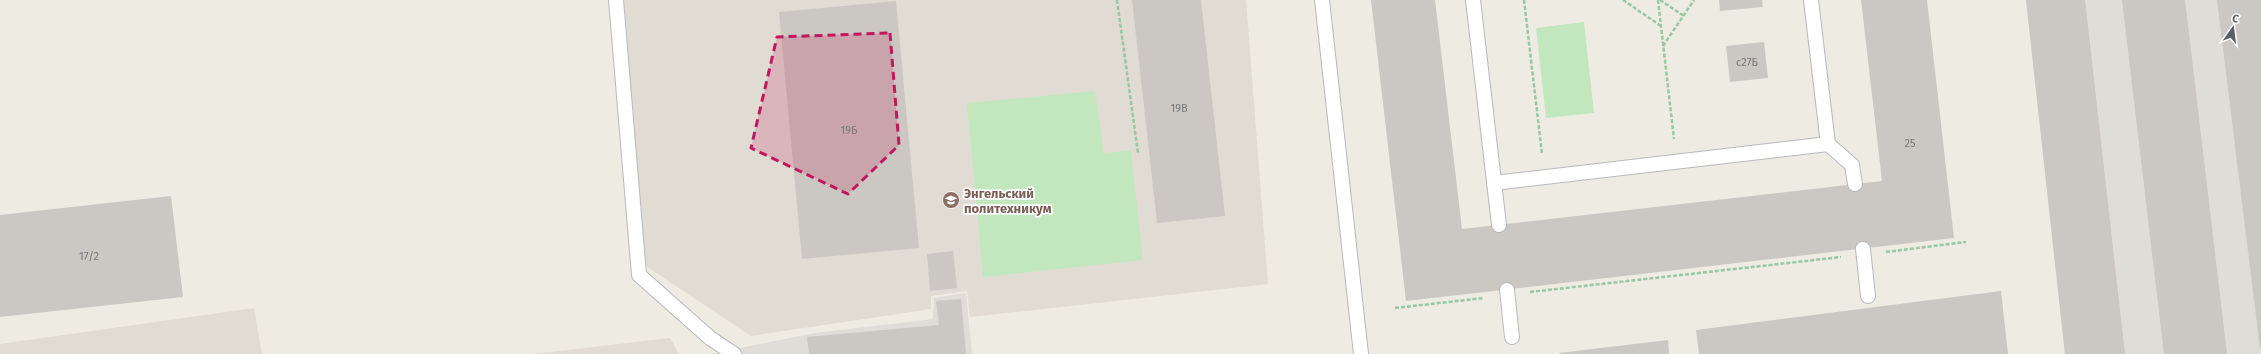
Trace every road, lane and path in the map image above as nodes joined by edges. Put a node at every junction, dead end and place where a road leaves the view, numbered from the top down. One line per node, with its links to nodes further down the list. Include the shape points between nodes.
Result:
1 (616, 0): 26 (lane, via 639,275 710,338)
2 (1117, 0): 14 (path)
3 (1322, 0): 27 (lane)
4 (1473, 0): 17 (lane)
5 (1524, 0): 16 (path)
6 (1622, 0): 11 (path)
7 (1659, 0): 10 (path); 11 (path)
8 (1694, 0): 10 (path)
9 (1811, 0): 13 (lane)
10 (1684, 16): 12 (path)
11 (1661, 26): 12 (path)
12 (1663, 46): 15 (path)
13 (1828, 144): 15 (lane); 18 (lane, via 1852,165)
14 (1138, 153)
15 (1677, 162): 16 (lane)
16 (1544, 177): 17 (lane)
17 (1494, 183): 19 (lane)
18 (1855, 184)
19 (1499, 225)
20 (1966, 242): 21 (path)
21 (1863, 252): 22 (path); 23 (lane)
22 (1507, 292): 24 (path); 25 (lane)
23 (1868, 296)
24 (1395, 308)
25 (1512, 337)
26 (734, 354)
27 (1361, 354)

